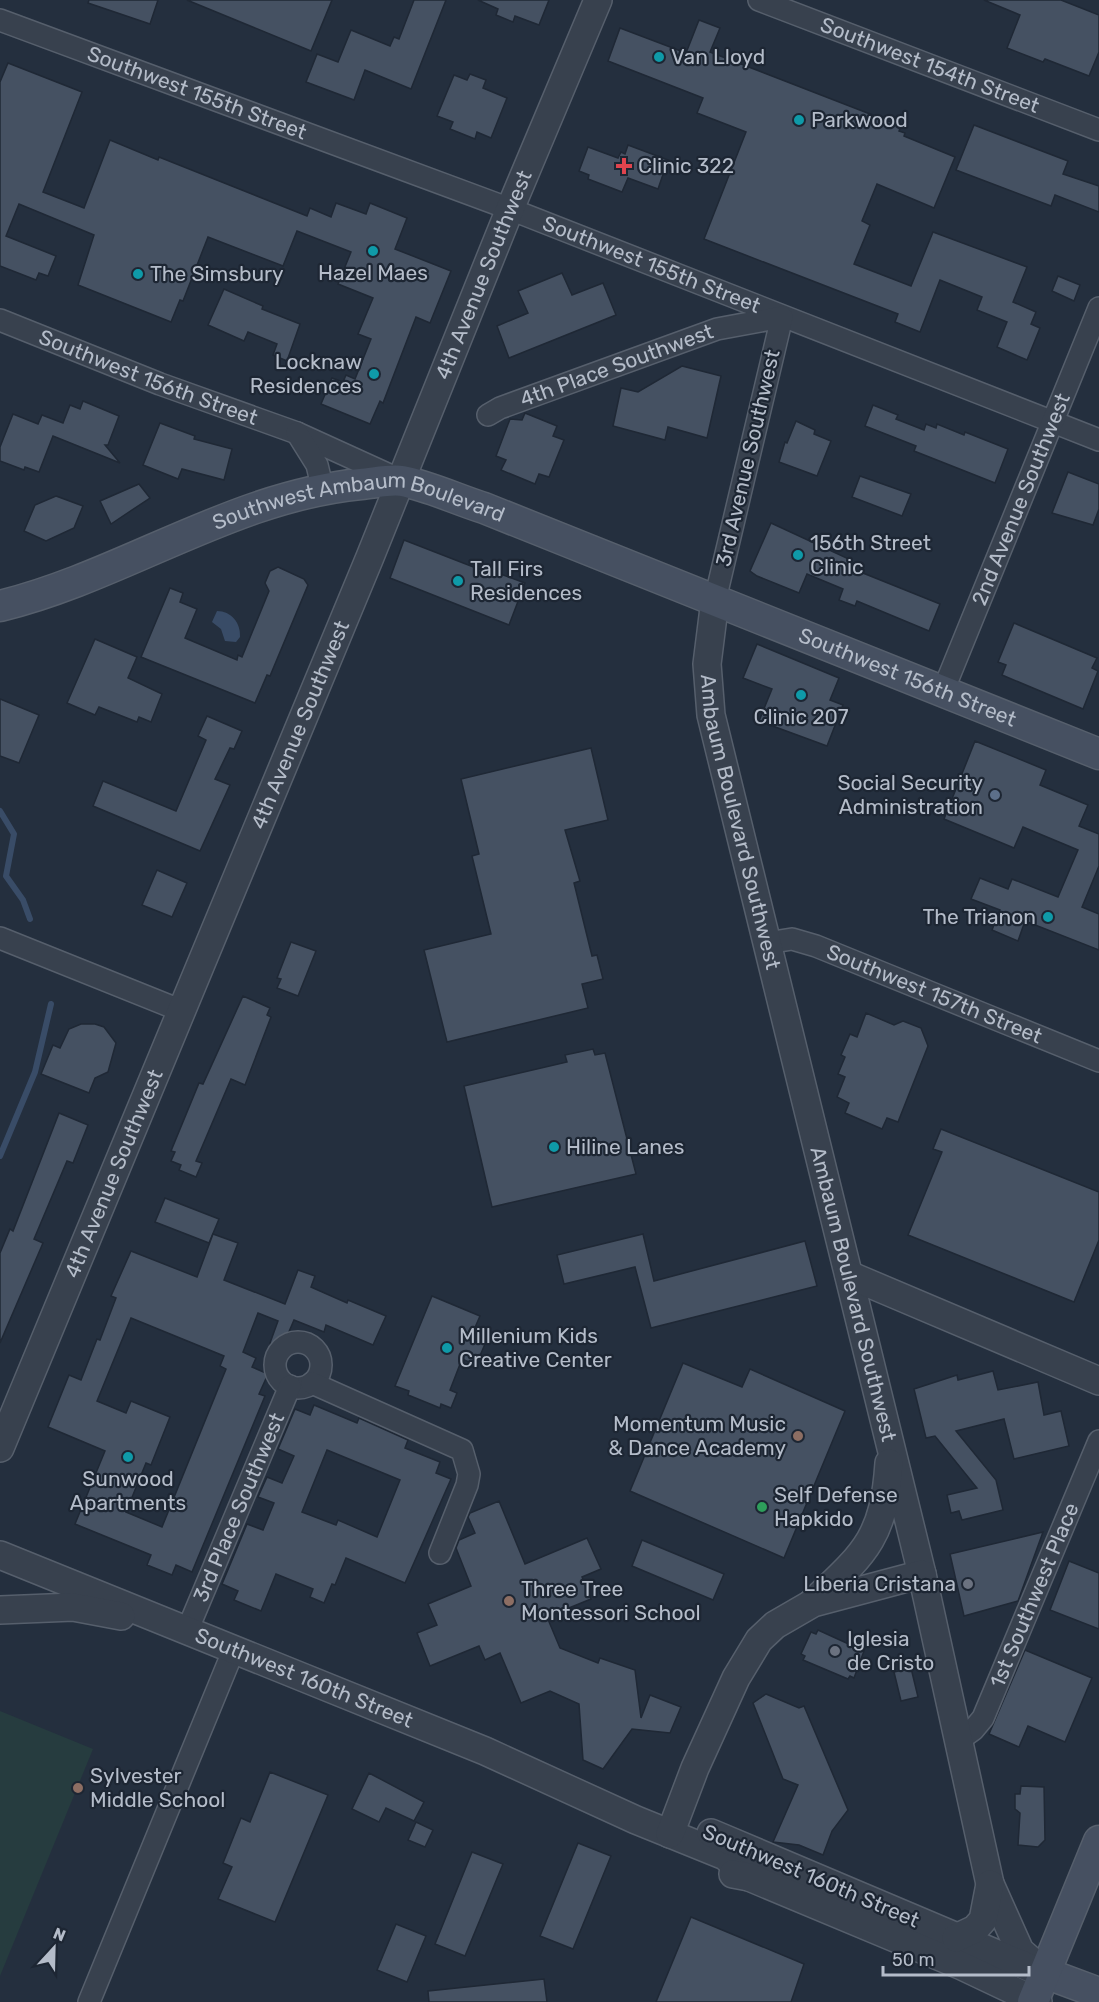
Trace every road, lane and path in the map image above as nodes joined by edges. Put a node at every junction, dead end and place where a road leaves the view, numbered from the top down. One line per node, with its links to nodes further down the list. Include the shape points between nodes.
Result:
1 (598, 0): 5 (street, 4th Avenue Southwest)
2 (759, 0): 4 (street, Southwest 154th Street)
3 (0, 20): 5 (street, Southwest 155th Street)
4 (1099, 130)
5 (510, 209): 7 (street, Southwest 155th Street); 13 (street, 4th Avenue Southwest)
6 (1099, 308): 10 (street, 2nd Avenue Southwest)
7 (782, 317): 9 (street, 4th Place Southwest, via 717,329); 10 (street, Southwest 155th Street); 15 (street, 3rd Avenue Southwest)
8 (0, 320): 11 (street, Southwest 156th Street)
9 (488, 415)
10 (1052, 422): 12 (street, Southwest 155th Street); 17 (street, 2nd Avenue Southwest)
11 (297, 433): 13 (street, Southwest 156th Street); 14 (street, via 317,465)
12 (1099, 440)
13 (401, 481): 14 (main road, Southwest Ambaum Boulevard); 15 (main road, Southwest Ambaum Boulevard, via 484,508); 21 (street, 4th Avenue Southwest)
14 (323, 490): 16 (main road, Southwest Ambaum Boulevard, via 259,507 26,600)
15 (715, 600): 17 (main road, Southwest 156th Street); 20 (street, Ambaum Boulevard Southwest, via 707,664 711,715)
16 (0, 606)
17 (943, 692): 18 (main road, Southwest 156th Street)
18 (1099, 754)
19 (0, 938): 21 (street)
20 (767, 943): 22 (street, Southwest 157th Street, via 792,939 816,946); 23 (street, Ambaum Boulevard Southwest)
21 (182, 1011): 29 (street, 4th Avenue Southwest)
22 (1099, 1061)
23 (849, 1275): 24 (street); 28 (street, Ambaum Boulevard Southwest)
24 (1099, 1381)
25 (312, 1383): 26 (street, 3rd Place Southwest); 26 (street, 3rd Place Southwest, via 321,1370 321,1362 314,1348 299,1342 284,1347 276,1360 278,1376); 30 (street, via 462,1450 469,1474 467,1485)
26 (290, 1386): 35 (street, 3rd Place Southwest)
27 (1099, 1441): 37 (street, 1st Southwest Place, via 983,1718)
28 (891, 1444): 32 (street, Ambaum Boulevard Southwest); 33 (street, via 888,1486 877,1530 862,1555)
29 (0, 1448)
30 (440, 1553)
31 (0, 1555): 35 (street, Southwest 160th Street)
32 (922, 1574): 33 (street); 37 (street, Ambaum Boulevard Southwest)
33 (813, 1603): 39 (street, via 775,1625 746,1658 694,1768)
34 (0, 1610): 35 (street, via 73,1607)
35 (182, 1629): 36 (street, Southwest 160th Street)
36 (234, 1649): 38 (street, Southwest 160th Street); 46 (street)
37 (959, 1740): 42 (street, Ambaum Boulevard Southwest)
38 (607, 1805): 39 (street, Southwest 160th Street); 41 (street, Southwest 160th Street, via 632,1834 716,1870)
39 (673, 1826): 41 (street, Southwest 160th Street, via 725,1856); 43 (street, Southwest 160th Street)
40 (1099, 1841): 45 (main road)
41 (749, 1877): 45 (street, Southwest 160th Street)
42 (990, 1884): 43 (street, via 983,1920 975,1929); 45 (street, Ambaum Boulevard Southwest)
43 (956, 1938): 45 (street, Southwest 160th Street)
44 (1099, 1993): 45 (main road)
45 (1039, 1996)
46 (89, 2002)

